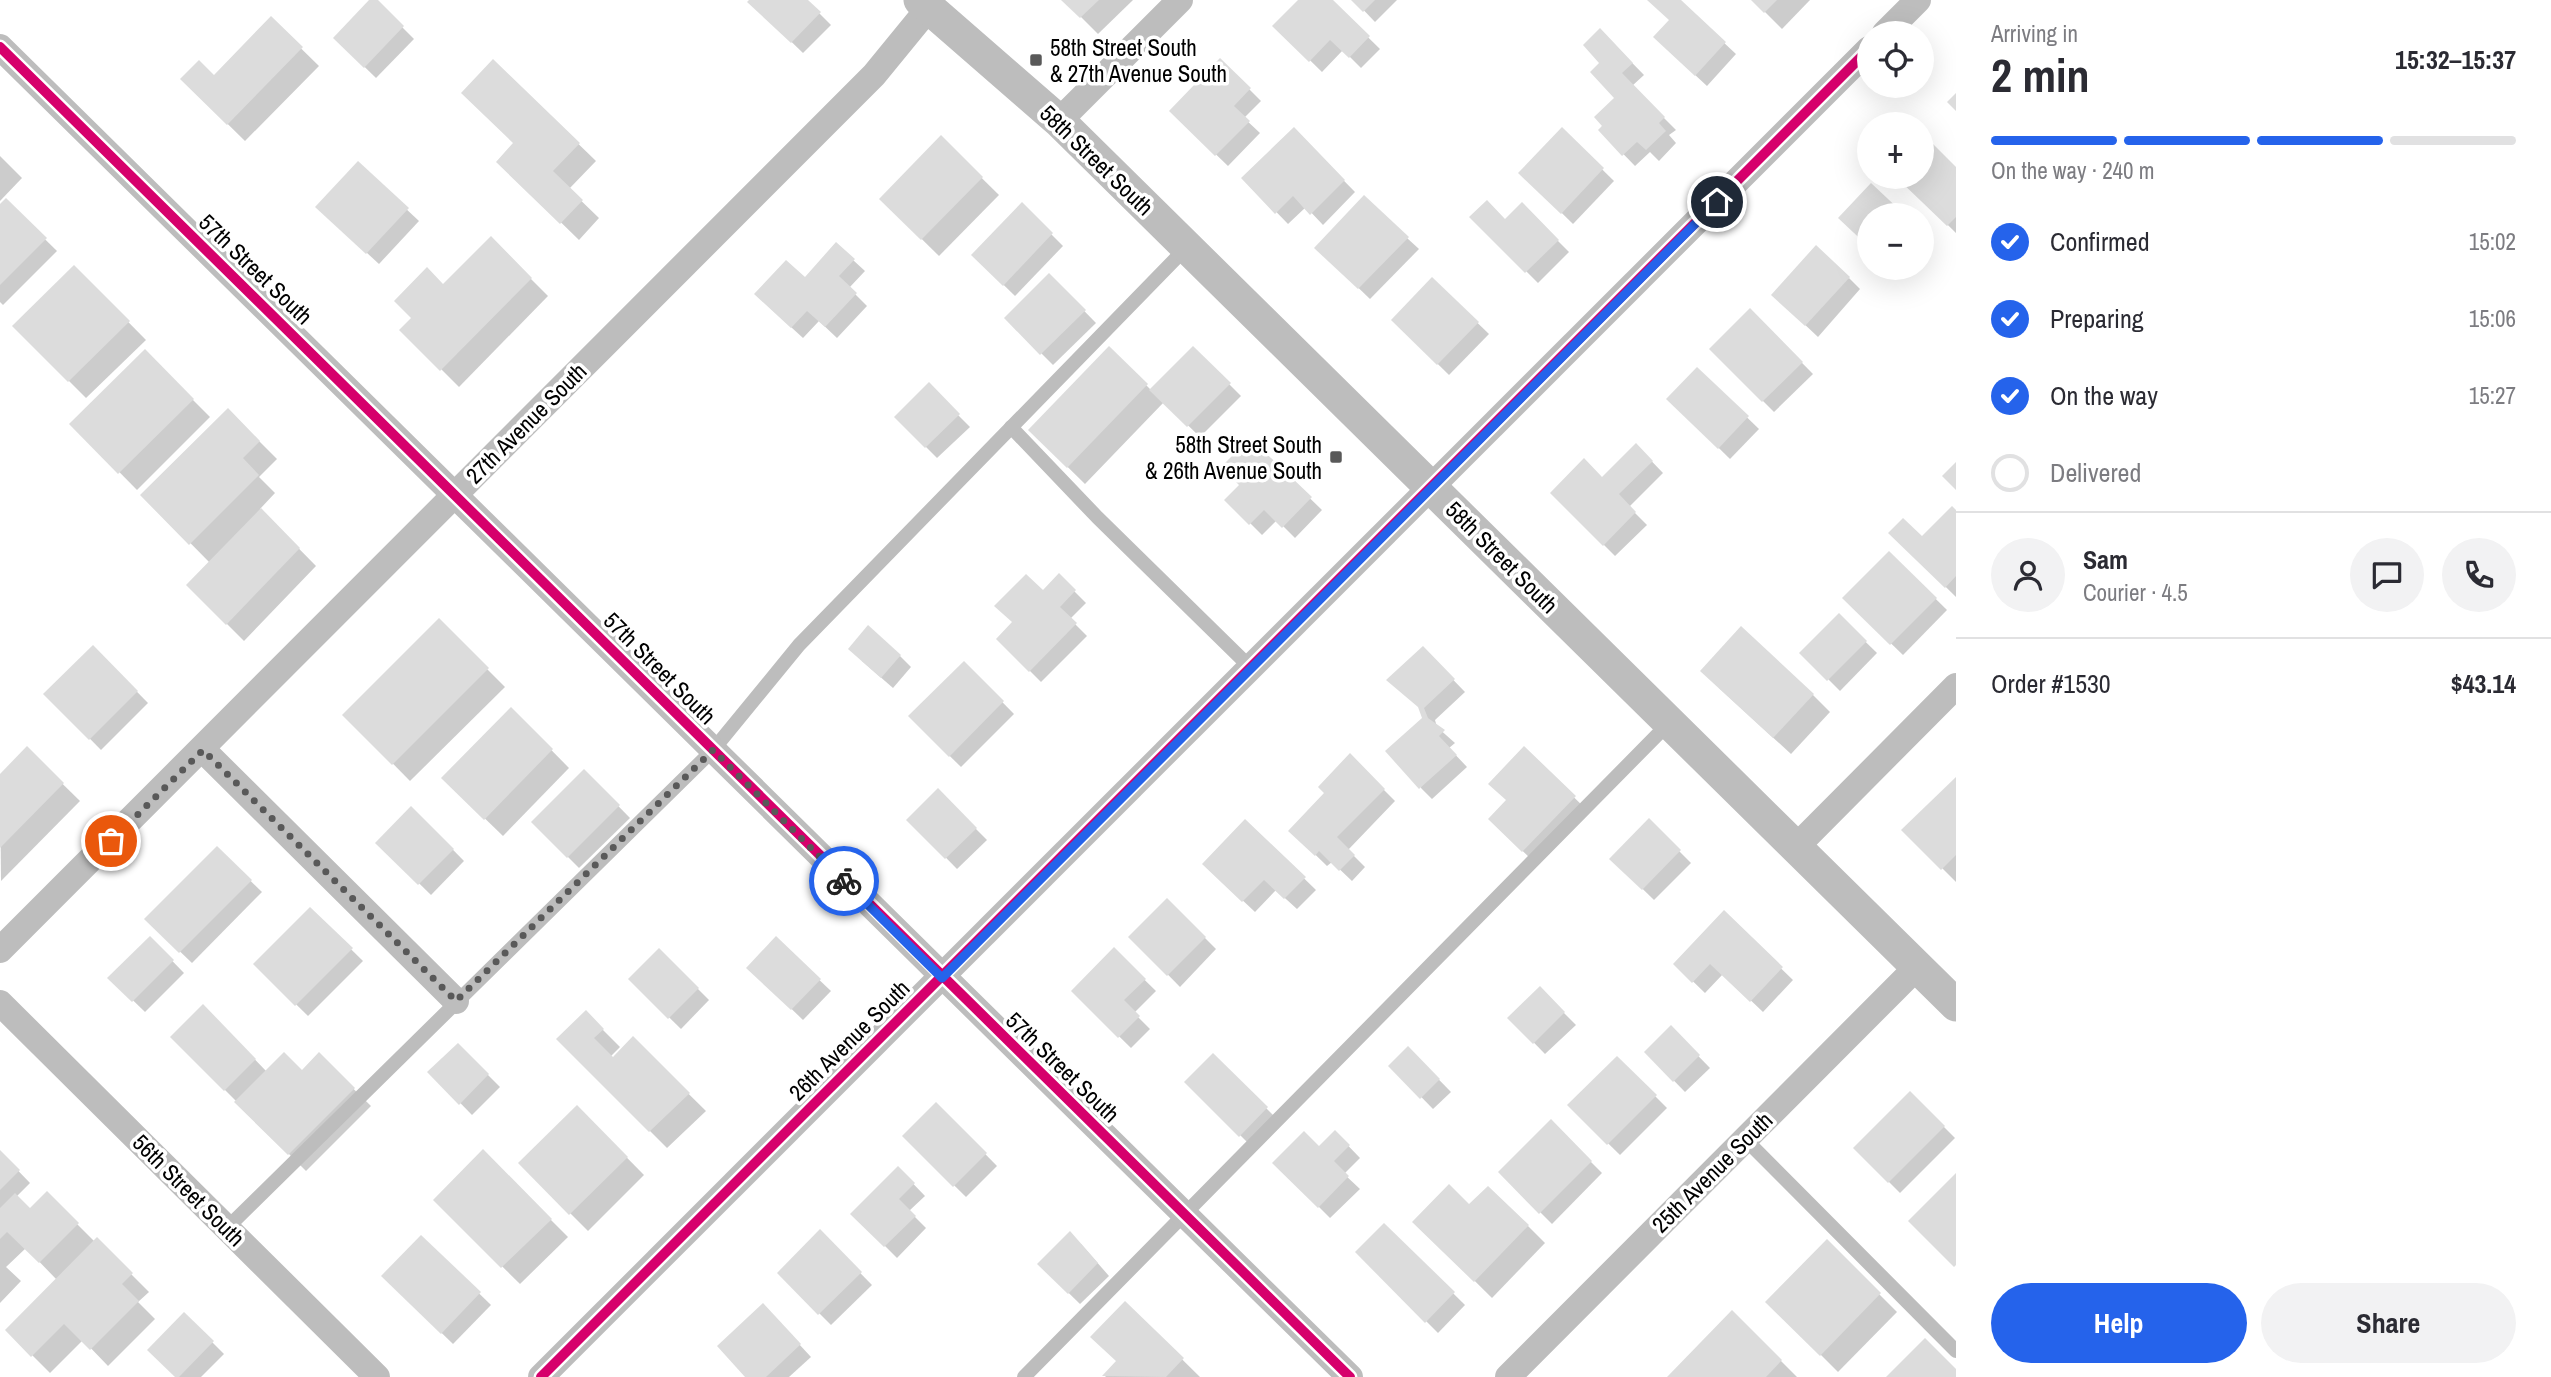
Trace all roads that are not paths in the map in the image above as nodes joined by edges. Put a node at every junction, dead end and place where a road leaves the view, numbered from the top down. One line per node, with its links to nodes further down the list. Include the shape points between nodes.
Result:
1 (1180, 0): 7 (street)
2 (1918, 0): 4 (street)
3 (924, 4): 7 (street, 58th Street South); 11 (street, 27th Avenue South, via 874,75)
4 (1897, 21)
5 (0, 47): 11 (street, 57th Street South)
6 (1857, 61): 10 (street, 26th Avenue South)
7 (1059, 121): 8 (street, 58th Street South)
8 (1187, 247): 9 (lane); 10 (street, 58th Street South)
9 (1011, 427): 12 (lane); 16 (lane, via 799,645)
10 (1432, 488): 12 (street, 26th Avenue South); 14 (street, 58th Street South)
11 (455, 494): 15 (street, 27th Avenue South); 16 (street, 57th Street South)
12 (1251, 668): 20 (street, 26th Avenue South)
13 (1956, 686): 17 (street)
14 (1670, 722): 17 (street, 58th Street South); 25 (lane)
15 (203, 750): 18 (street, 27th Avenue South); 21 (street)
16 (713, 750): 20 (street, 57th Street South); 21 (lane)
17 (1796, 847): 19 (street, 58th Street South)
18 (0, 950)
19 (1917, 967): 23 (street, 58th Street South); 24 (street, 25th Avenue South)
20 (942, 978): 25 (street, 57th Street South); 29 (street, 26th Avenue South)
21 (456, 1001): 26 (lane)
22 (0, 1003): 26 (street, 56th Street South)
23 (1956, 1005)
24 (1745, 1139): 27 (lane); 32 (street, 25th Avenue South)
25 (1184, 1215): 30 (lane); 31 (street, 57th Street South)
26 (227, 1228): 28 (street, 56th Street South)
27 (1956, 1351)
28 (377, 1377)
29 (541, 1377)
30 (1024, 1377)
31 (1350, 1377)
32 (1508, 1377)

